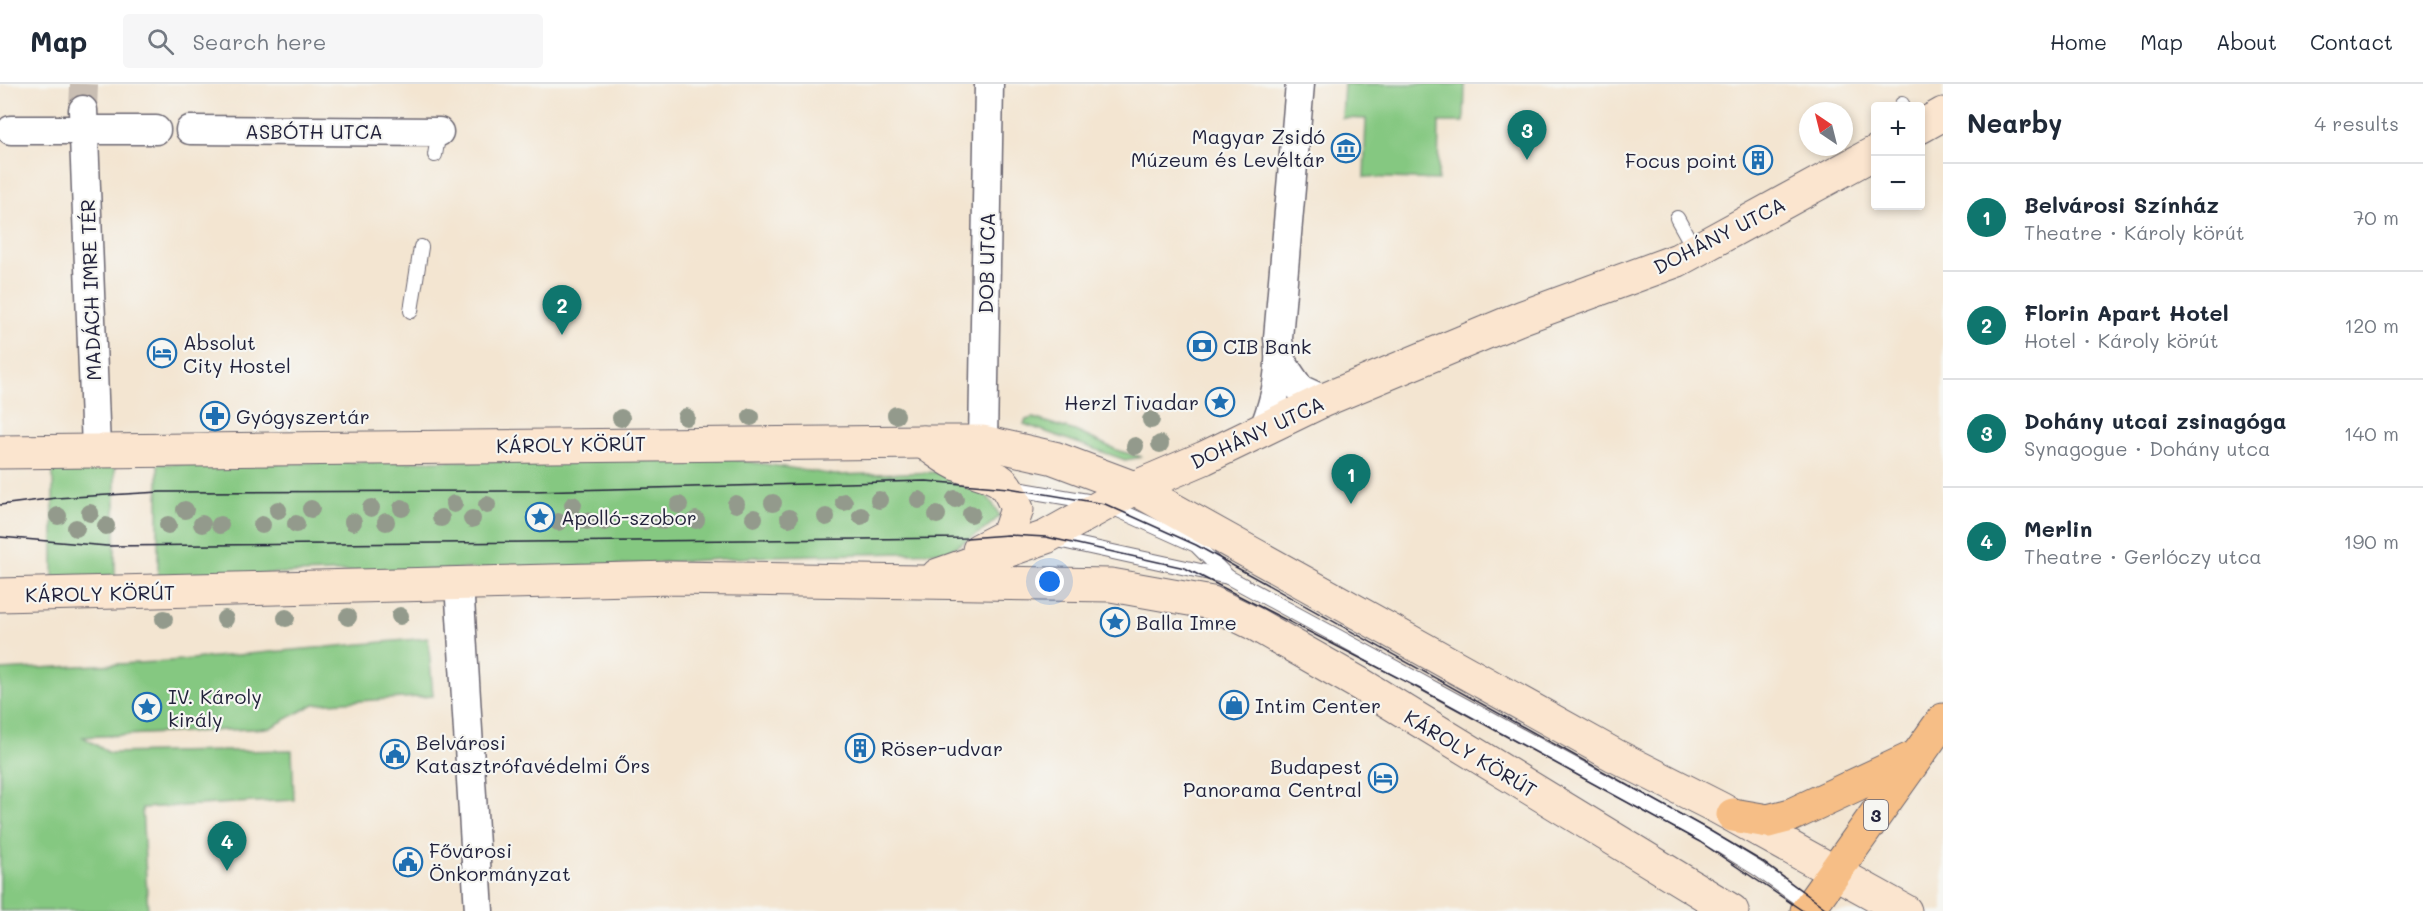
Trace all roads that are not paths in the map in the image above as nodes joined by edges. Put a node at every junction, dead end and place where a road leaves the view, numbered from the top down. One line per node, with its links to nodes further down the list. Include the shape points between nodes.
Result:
1 (989, 84): 19 (street, DOB UTCA)
2 (1300, 84): 15 (street, via 1278,338)
3 (1925, 113): 4 (main road)
4 (1943, 114)
5 (83, 120): 6 (street); 7 (street); 20 (street, MADÁCH IMRE TÉR)
6 (11, 130)
7 (156, 130)
8 (190, 130): 9 (street, ASBÓTH UTCA)
9 (437, 143)
10 (1871, 154): 13 (main road, DOHÁNY UTCA)
11 (1677, 218): 13 (lane)
12 (421, 247): 14 (lane)
13 (1696, 252): 16 (main road, DOHÁNY UTCA, via 1523,317 1480,321 1402,354 1380,376)
14 (411, 311)
15 (1281, 361): 16 (street, via 1300,388); 17 (street, via 1275,401)
16 (1324, 400): 17 (main road, DOHÁNY UTCA)
17 (1264, 428): 23 (main road, DOHÁNY UTCA)
18 (922, 442): 19 (main road, KÁROLY KÖRÚT); 20 (main road, KÁROLY KÖRÚT); 22 (main road, via 960,465 992,475)
19 (983, 442): 23 (main road, KÁROLY KÖRÚT, via 1054,458)
20 (96, 449): 21 (main road, KÁROLY KÖRÚT)
21 (0, 452)
22 (1009, 488): 24 (lane, KÁROLY KÖRÚT); 27 (main road, via 1017,508 1008,535)
23 (1134, 488): 24 (main road, KÁROLY KÖRÚT); 32 (main road, KÁROLY KÖRÚT, via 1614,755)
24 (1106, 504): 25 (main road, KÁROLY KÖRÚT); 26 (lane, KÁROLY KÖRÚT, via 1196,545)
25 (1046, 537): 26 (lane, KÁROLY KÖRÚT); 27 (main road, KÁROLY KÖRÚT)
26 (1228, 577): 34 (lane, KÁROLY KÖRÚT, via 1703,835 1758,869)
27 (919, 582): 28 (main road, KÁROLY KÖRÚT, via 672,578); 36 (main road, KÁROLY KÖRÚT, via 1111,585 1212,603 1360,684)
28 (459, 583): 29 (main road, KÁROLY KÖRÚT); 35 (street)
29 (0, 595)
30 (1943, 720): 31 (main road, 3)
31 (1917, 757): 32 (main road, via 1791,815 1768,821); 33 (main road, 3)
32 (1733, 815): 33 (main road, KÁROLY KÖRÚT)
33 (1834, 873): 34 (main road, 3); 37 (main road, KÁROLY KÖRÚT)
34 (1811, 909)
35 (479, 911)
36 (1732, 911)
37 (1905, 911)

